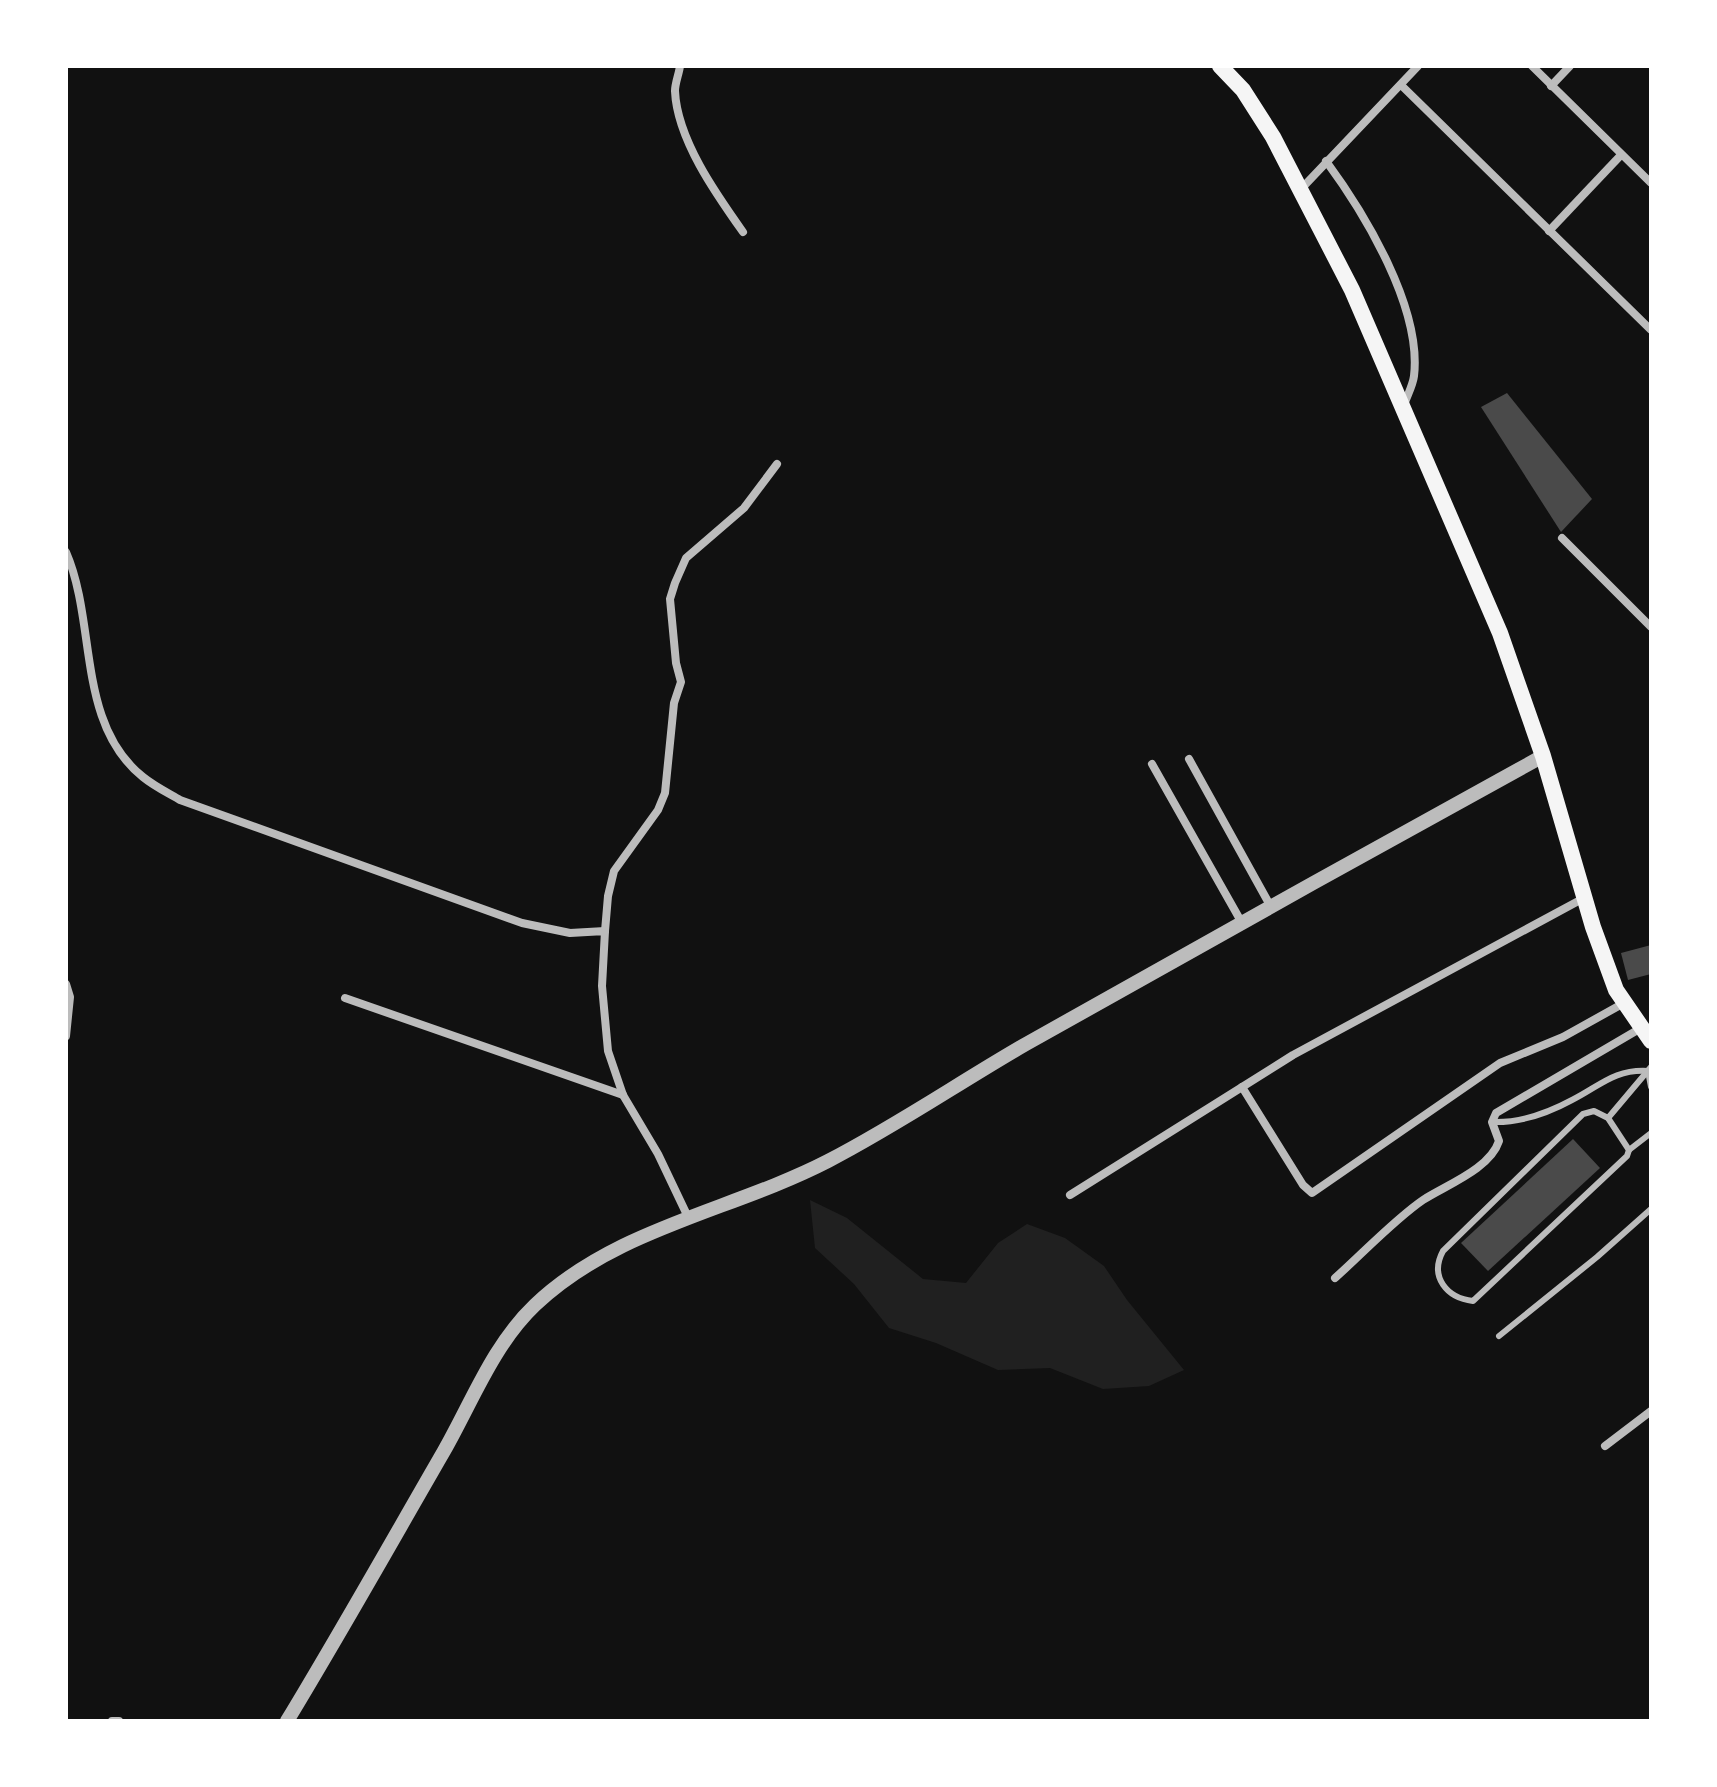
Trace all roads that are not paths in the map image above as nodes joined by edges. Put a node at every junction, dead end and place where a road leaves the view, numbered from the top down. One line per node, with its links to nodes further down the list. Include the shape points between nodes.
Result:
1 (680, 66): 13 (street, via 675,89 682,127)
2 (1220, 66): 11 (main road, via 1243,90)
3 (1418, 66): 6 (street)
4 (1532, 66): 7 (street)
5 (1570, 66): 7 (street)
6 (1401, 85): 9 (street); 12 (street)
7 (1551, 86): 8 (street)
8 (1621, 155): 10 (street); 12 (street)
9 (1326, 161): 11 (street); 15 (street, via 1368,221 1410,323 1414,377)
10 (1651, 183)
11 (1302, 188): 15 (main road)
12 (1549, 231): 14 (street)
13 (743, 232)
14 (1651, 330)
15 (1402, 410): 20 (main road, via 1500,633)
16 (777, 464): 26 (street, via 744,508 686,558 675,583 670,599 681,682 665,793 614,871)
17 (1562, 538): 19 (street)
18 (66, 552): 26 (street, via 94,690 113,741 144,778 180,800 522,923 570,933)
19 (1651, 627)
20 (1543, 756): 23 (main road); 24 (street)
21 (1189, 759): 24 (street)
22 (1152, 764): 25 (street)
23 (1584, 898): 29 (main road); 33 (street)
24 (1271, 907): 25 (street)
25 (1242, 923): 42 (street, via 829,1160 768,1189)
26 (605, 931): 35 (street, via 602,986 608,1051)
27 (66, 984): 31 (street)
28 (345, 998): 35 (street)
29 (1624, 1003): 30 (main road); 33 (street, via 1563,1037 1500,1063 1312,1193)
30 (1646, 1034): 37 (street, via 1496,1113)
31 (66, 1036)
32 (1649, 1069): 34 (lane); 36 (lane); 37 (lane, via 1614,1076 1525,1119)
33 (1242, 1087): 40 (street)
34 (1651, 1087)
35 (623, 1095): 42 (street)
36 (1608, 1118): 39 (lane); 39 (lane, via 1594,1111 1583,1114 1443,1251 1437,1262 1445,1290 1473,1301)
37 (1492, 1122): 43 (street, via 1499,1141 1493,1154 1422,1201)
38 (1651, 1133): 39 (lane)
39 (1629, 1150)
40 (1070, 1195)
41 (1651, 1209): 44 (lane)
42 (688, 1217): 49 (street, via 615,1249 575,1274 517,1324)
43 (1335, 1278)
44 (1499, 1336)
45 (1651, 1411): 46 (street)
46 (1605, 1446)
47 (112, 1721): 48 (street)
48 (119, 1721)
49 (287, 1721)

